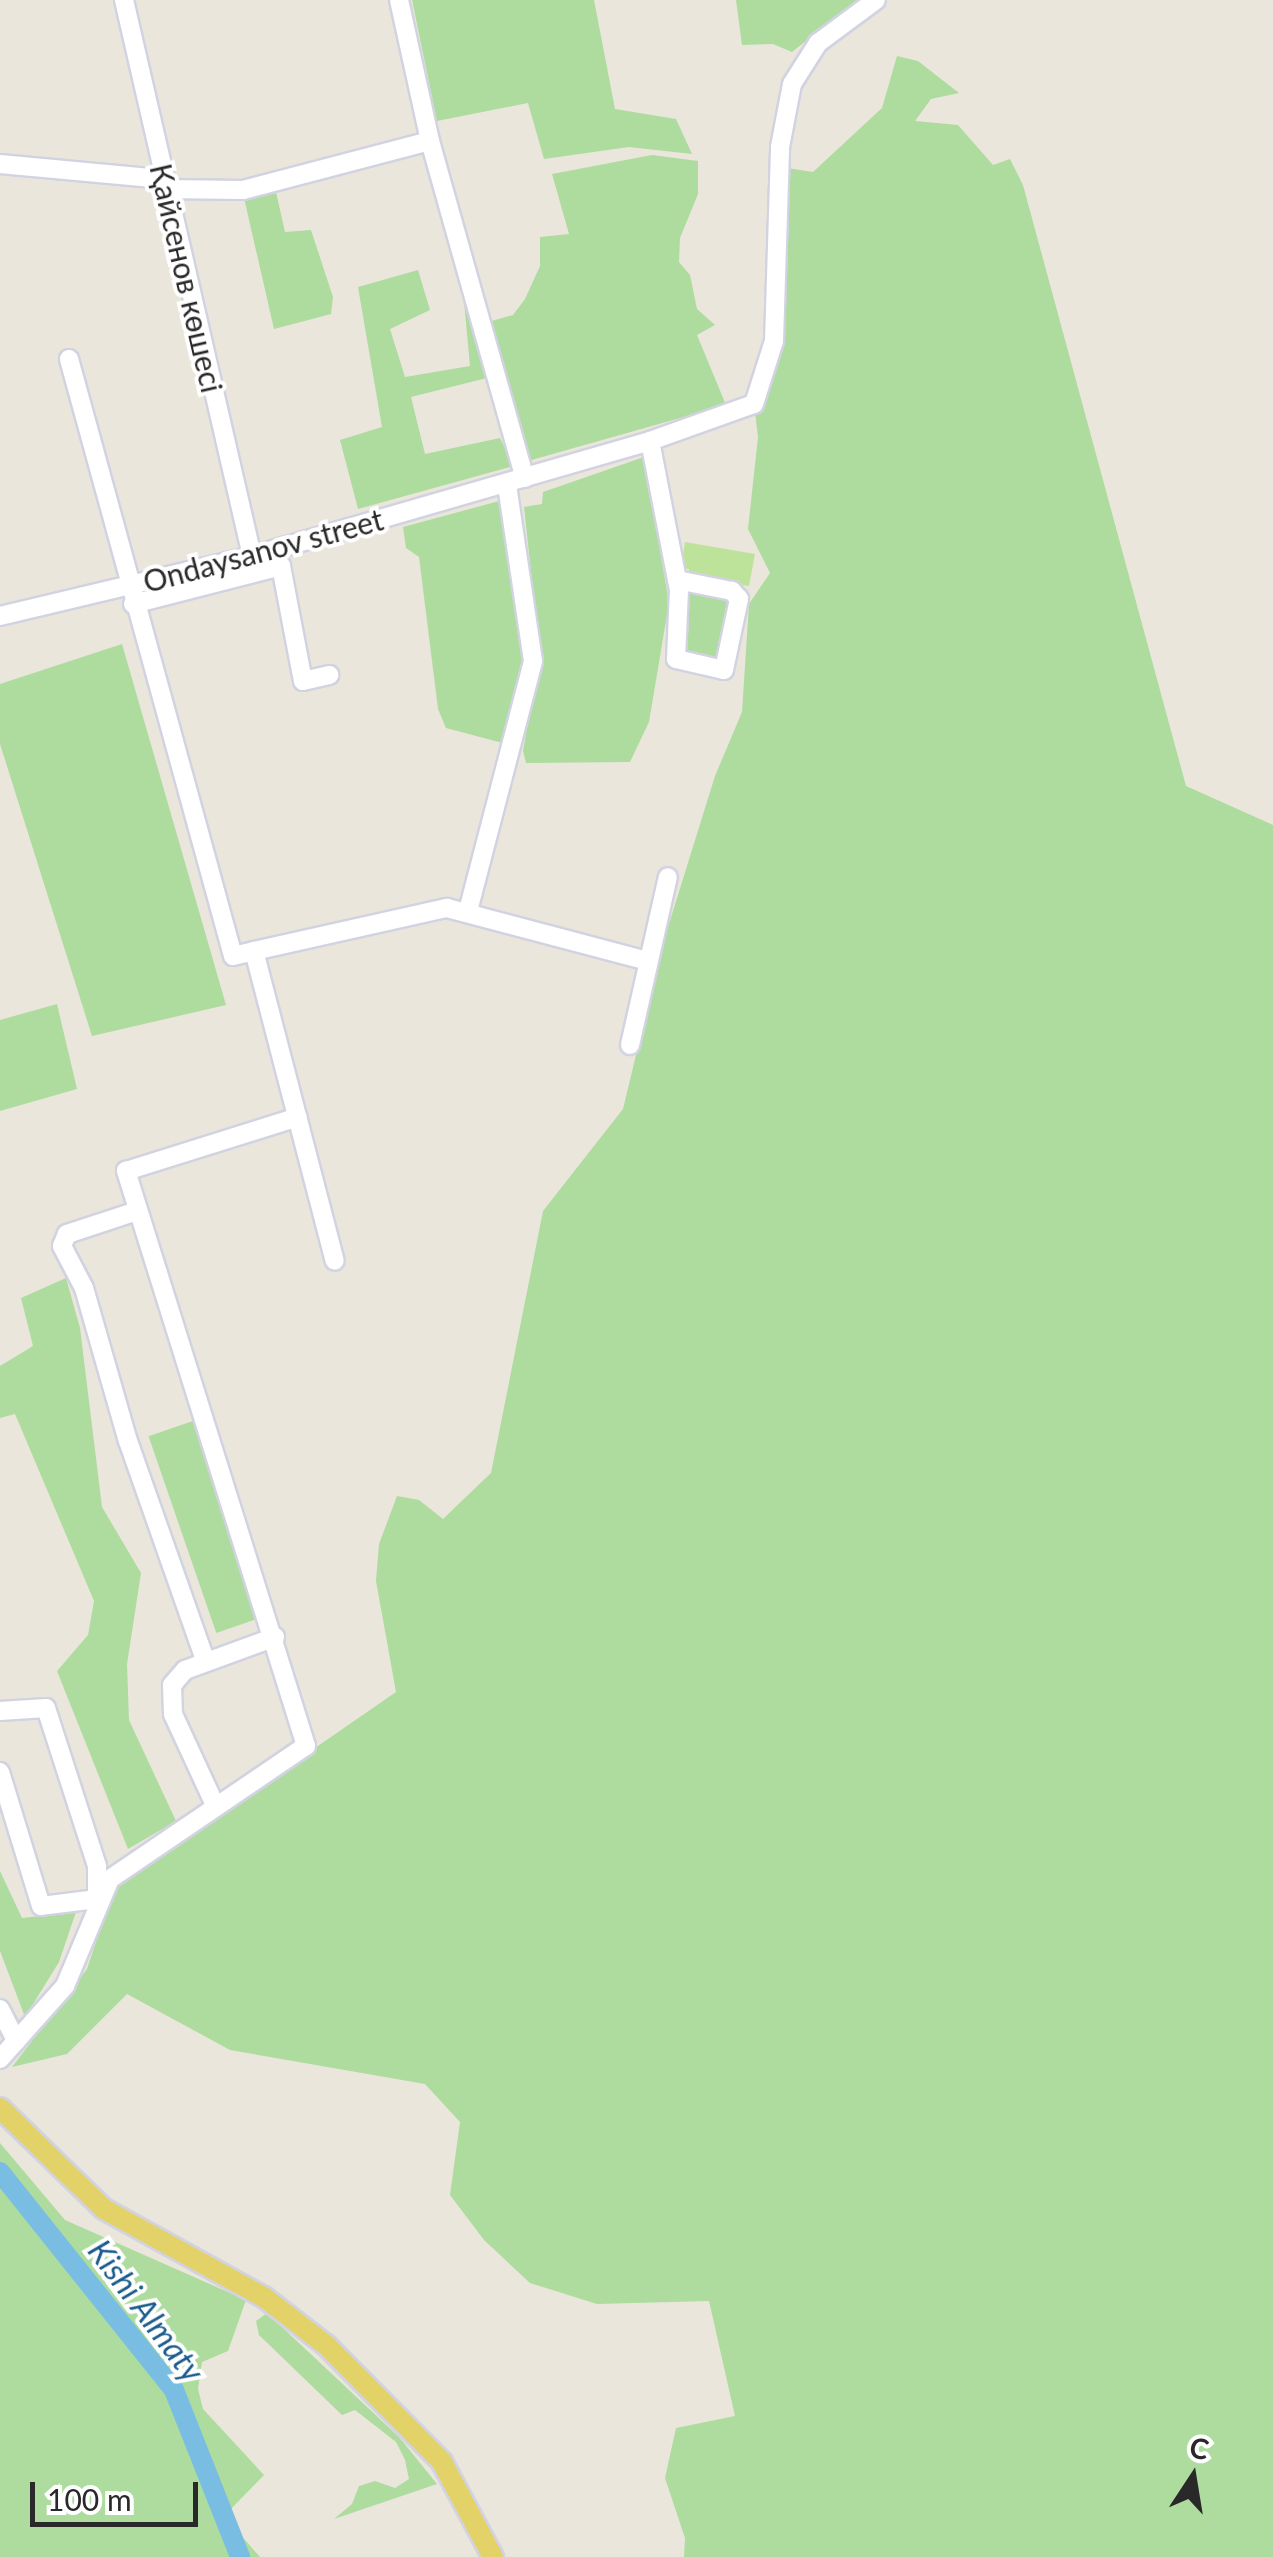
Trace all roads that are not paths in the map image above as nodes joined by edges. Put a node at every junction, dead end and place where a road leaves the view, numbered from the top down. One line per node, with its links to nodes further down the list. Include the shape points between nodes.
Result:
1 (124, 0): 6 (street, Қайсенов көшесі)
2 (399, 0): 4 (street)
3 (876, 0): 8 (street, Ondaysanov street, via 818,44 792,84 780,148 774,342 754,404)
4 (430, 141): 6 (street, via 242,190); 9 (street)
5 (0, 164): 6 (street)
6 (164, 184): 10 (street, Қайсенов көшесі)
7 (69, 359): 12 (street)
8 (650, 441): 9 (street, Ondaysanov street); 11 (street)
9 (516, 481): 10 (street, Ondaysanov street); 16 (street, via 533,661)
10 (252, 556): 12 (street, Ondaysanov street)
11 (677, 580): 11 (street, via 676,659 724,670 740,599 732,590)
12 (131, 595): 13 (street, Ondaysanov street); 14 (street, via 281,566 303,681); 17 (street, via 233,956)
13 (0, 616)
14 (329, 675)
15 (668, 877): 18 (street)
16 (468, 911): 17 (street, via 447,908); 18 (street)
17 (254, 950): 20 (street)
18 (647, 961): 19 (street)
19 (630, 1044)
20 (298, 1117): 21 (street, via 126,1172); 22 (street)
21 (137, 1211): 23 (street); 24 (street, via 67,1234 62,1246 84,1288 128,1441)
22 (336, 1261)
23 (275, 1637): 24 (street); 27 (street, via 306,1746)
24 (206, 1662): 27 (street, via 185,1670 170,1698)
25 (0, 1711): 28 (street, via 46,1708 97,1866)
26 (0, 1772): 28 (street, via 41,1906)
27 (215, 1805): 28 (street, via 110,1878)
28 (98, 1899): 30 (street, via 64,1986)
29 (0, 2009): 30 (street)
30 (16, 2041): 31 (street)
31 (0, 2058)
32 (0, 2108): 33 (main road, via 104,2209 265,2298 326,2344 442,2462)
33 (493, 2557)

